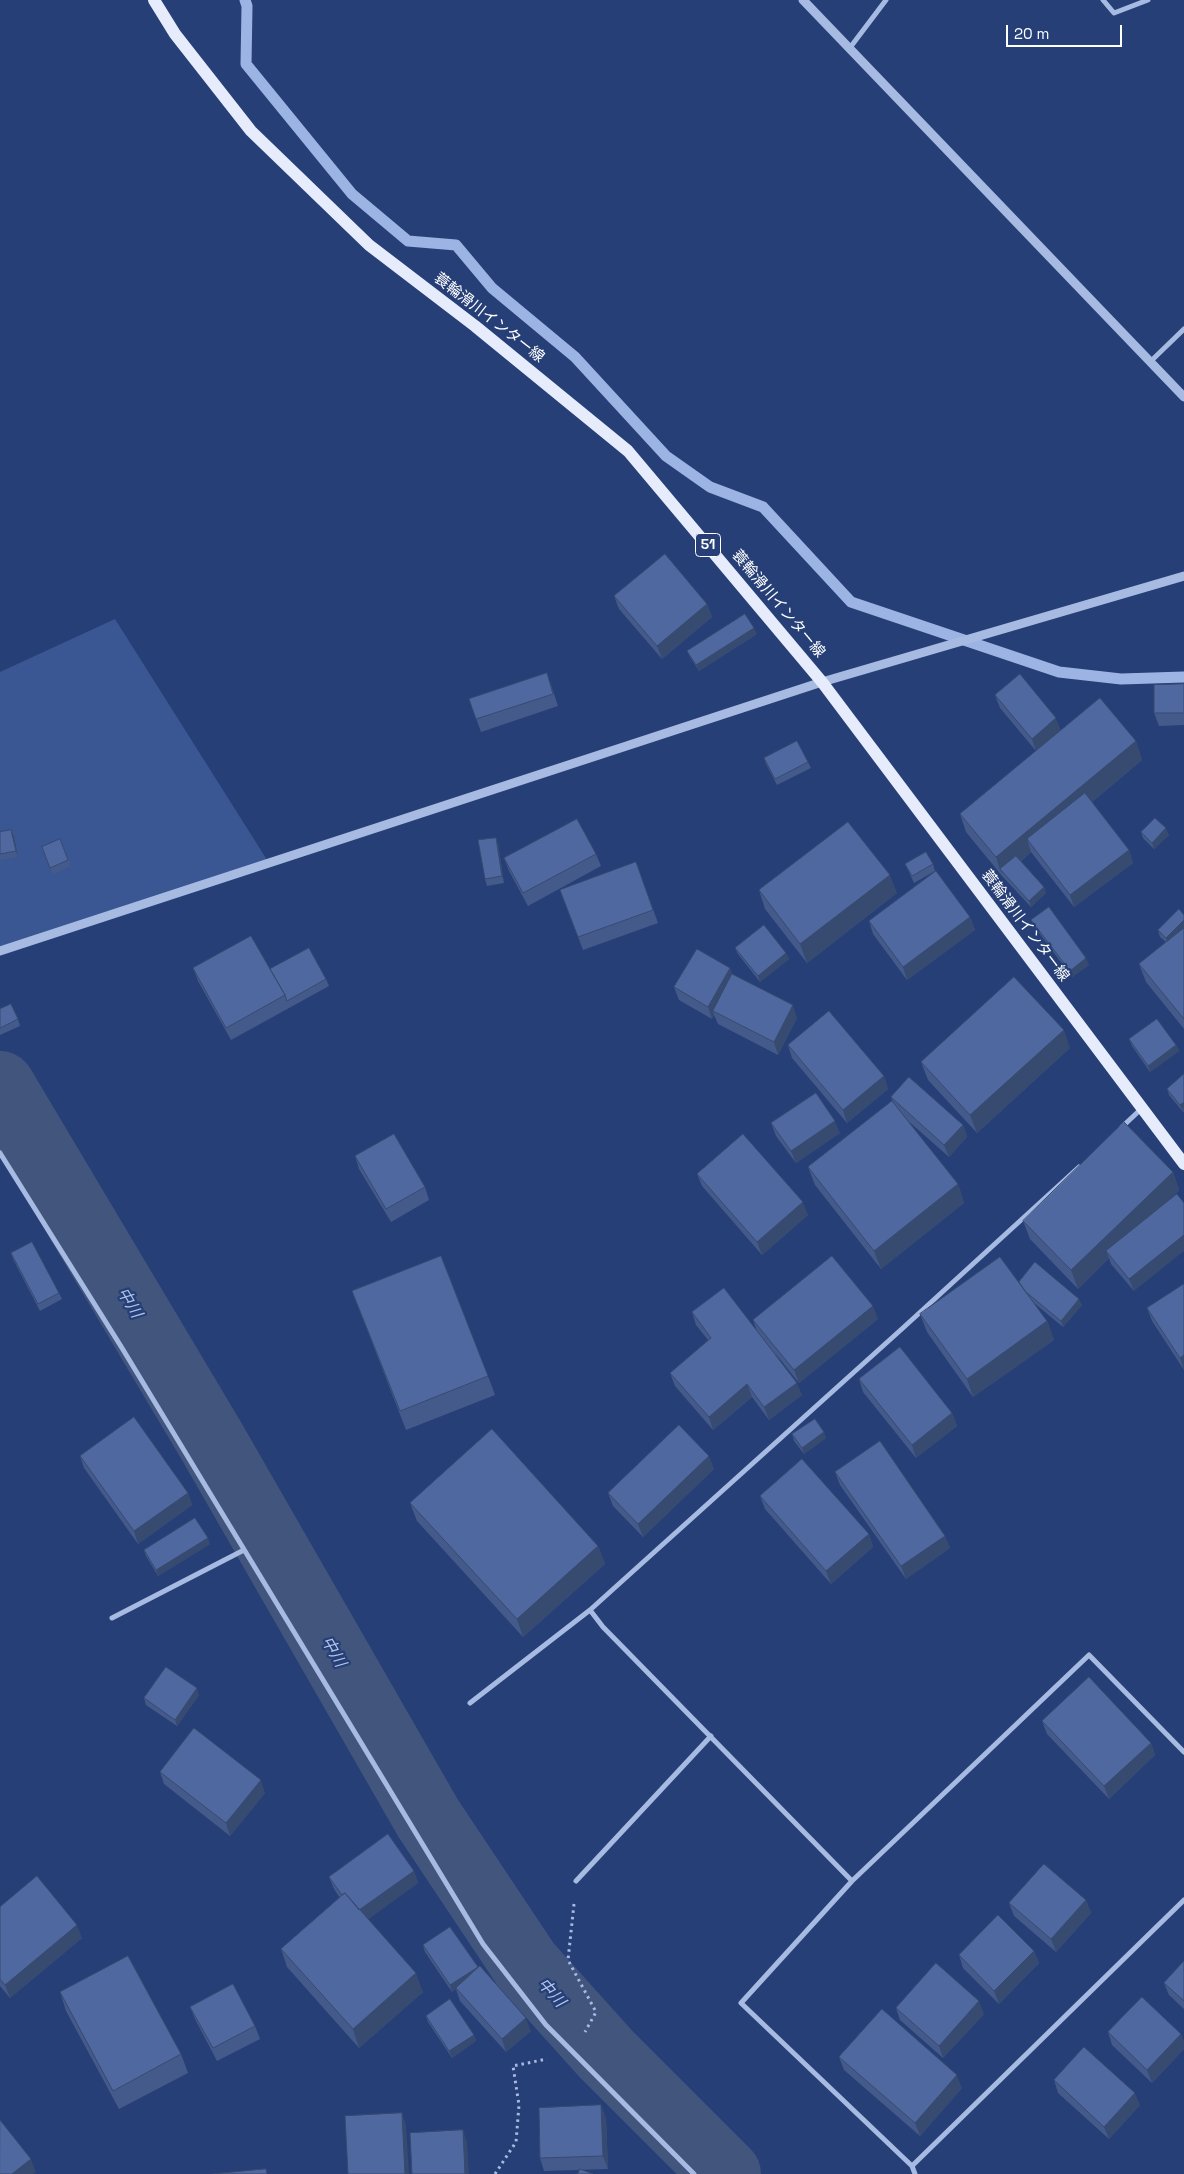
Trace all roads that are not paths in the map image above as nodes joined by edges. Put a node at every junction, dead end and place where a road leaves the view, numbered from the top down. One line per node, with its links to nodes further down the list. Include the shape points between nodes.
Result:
1 (154, 0): 11 (main road, 蓑輪滑川インター線 / 51, via 175,34 251,131 369,245 475,326 628,451)
2 (803, 0): 6 (street)
3 (886, 0): 6 (street)
4 (1104, 0): 5 (street, via 1114,13)
5 (1148, 0)
6 (850, 49): 8 (street)
7 (1184, 330): 8 (street)
8 (1150, 362): 9 (street)
9 (1184, 397)
10 (1184, 576): 11 (street)
11 (822, 682): 12 (street); 13 (main road, 蓑輪滑川インター線 / 51)
12 (0, 951)
13 (1142, 1108): 14 (street); 17 (main road, 蓑輪滑川インター線 / 51)
14 (1114, 1135)
15 (0, 1153): 18 (street)
16 (1085, 1161): 19 (street)
17 (1184, 1164)
18 (244, 1550): 20 (street); 28 (street, via 483,1944 546,2025)
19 (590, 1610): 21 (street); 22 (street)
20 (112, 1618)
21 (470, 1703)
22 (711, 1736): 24 (street); 25 (street)
23 (1184, 1752): 25 (street, via 1089,1655)
24 (576, 1881)
25 (852, 1881): 27 (street, via 741,2003)
26 (1184, 1900): 27 (street)
27 (912, 2166): 29 (street)
28 (694, 2174)
29 (915, 2174)

